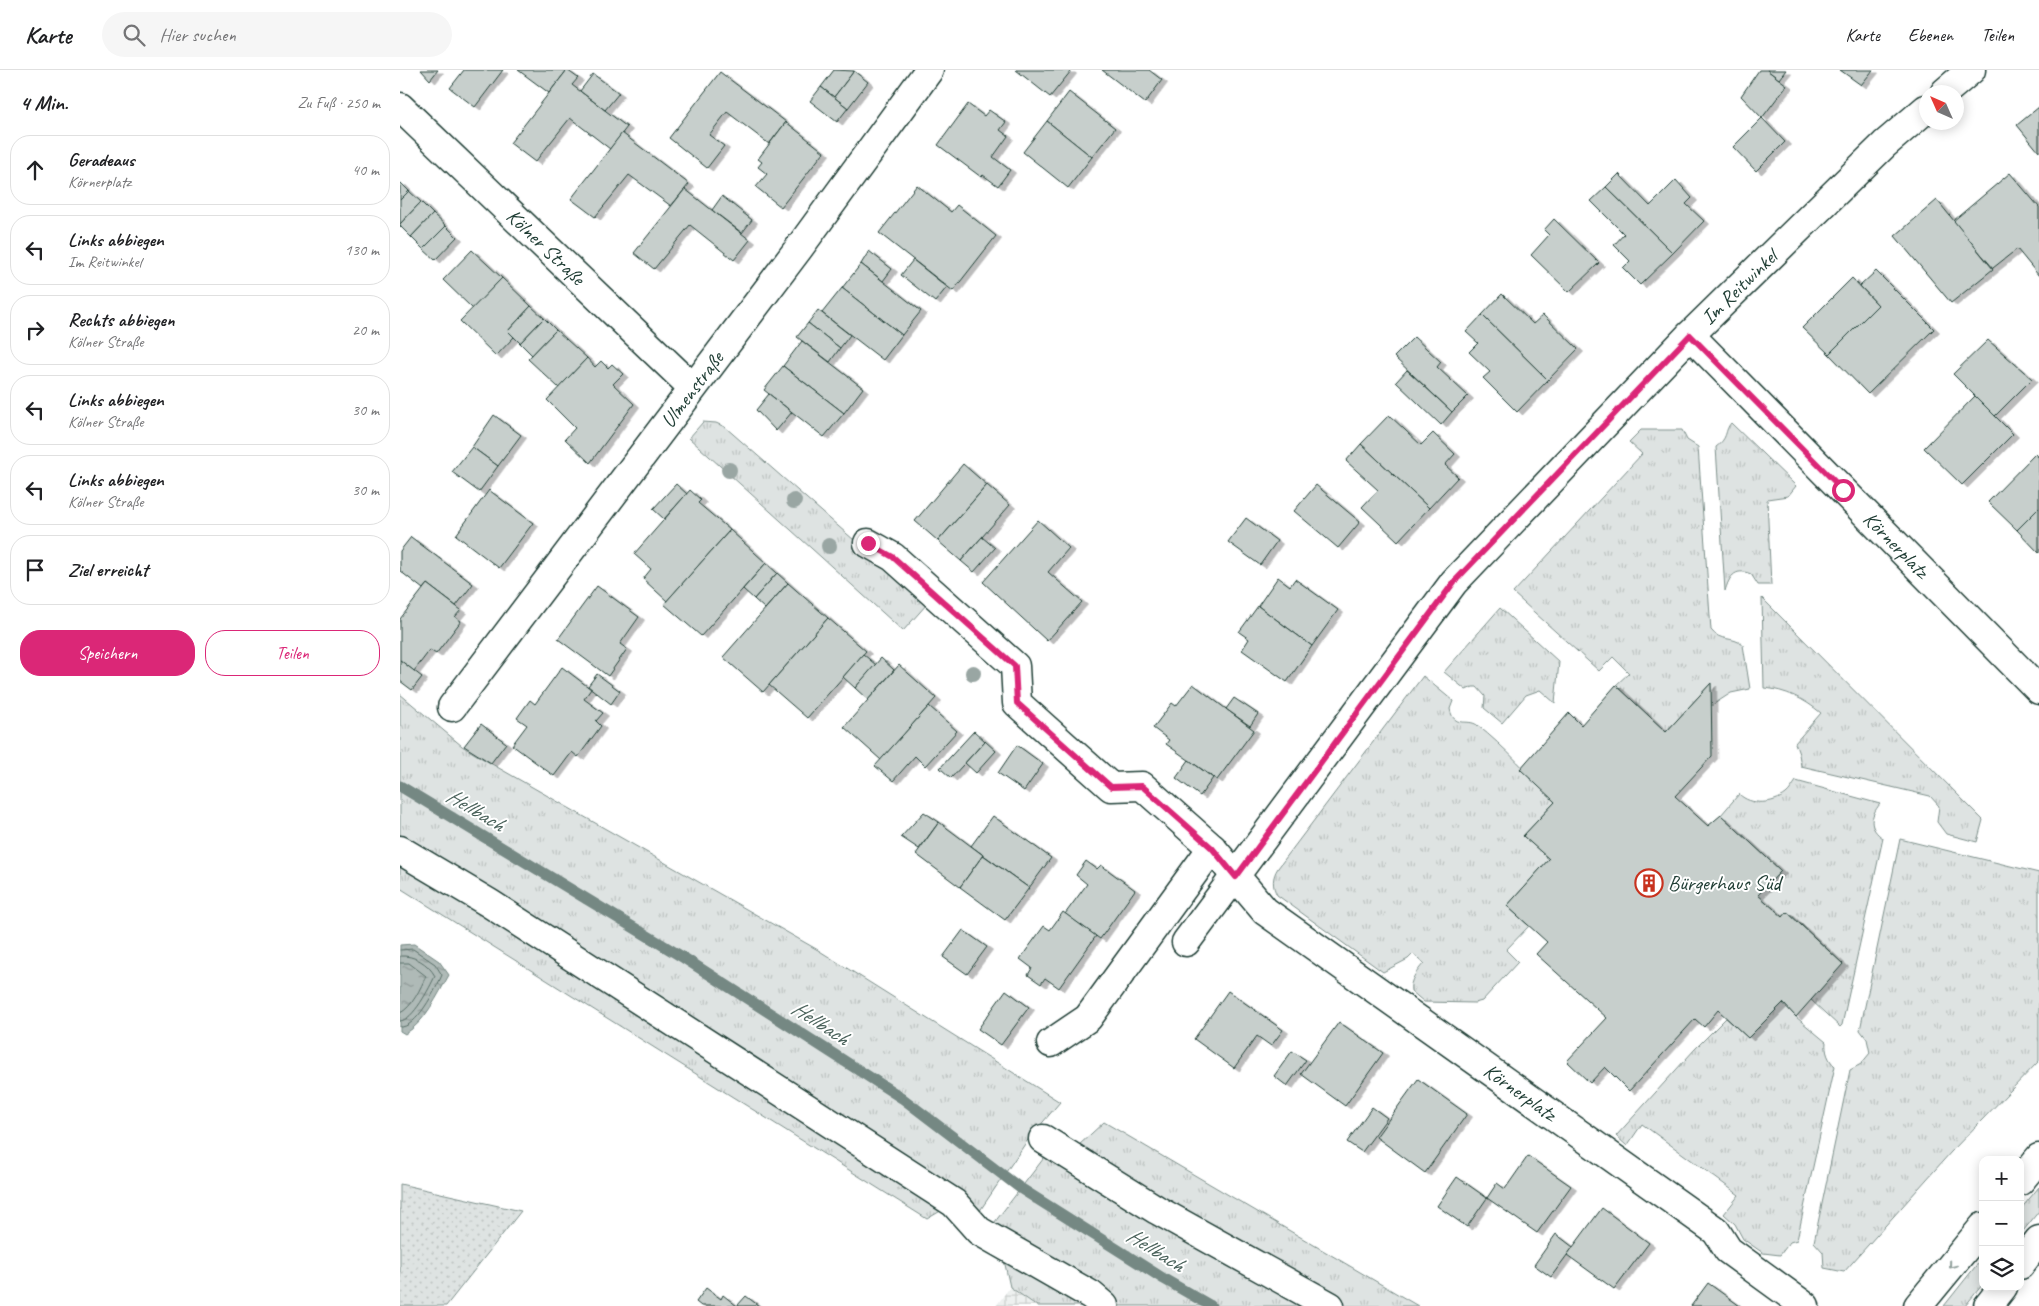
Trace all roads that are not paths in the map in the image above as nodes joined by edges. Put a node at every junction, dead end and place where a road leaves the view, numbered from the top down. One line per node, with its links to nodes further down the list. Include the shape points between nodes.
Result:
1 (929, 70): 7 (street, Ulmenstraße)
2 (1971, 70): 3 (street)
3 (1953, 85)
4 (400, 107): 7 (street, Kölner Straße)
5 (1919, 115): 6 (street, Im Reitwinkel, via 1885,144)
6 (1690, 335): 9 (street, Körnerplatz); 13 (street, Im Reitwinkel, via 1454,582)
7 (692, 387): 10 (street, Ulmenstraße)
8 (868, 543): 11 (street, via 893,557 1015,666 1017,703 1111,787 1142,786)
9 (2039, 690)
10 (452, 708)
11 (1212, 848): 13 (street); 15 (street, via 1088,1018)
12 (400, 850): 23 (street, via 489,903 954,1203 979,1231 1091,1295)
13 (1236, 877): 14 (street, Im Reitwinkel); 25 (street, Körnerplatz, via 1266,911 1716,1232 1728,1250)
14 (1186, 942)
15 (1051, 1043)
16 (1044, 1139): 24 (street, via 1157,1210)
17 (2039, 1158): 18 (street)
18 (2024, 1176)
19 (1979, 1232): 26 (street, one-way to 26)
20 (2039, 1240): 21 (street)
21 (2024, 1260)
22 (2000, 1291): 27 (street)
23 (1104, 1306)
24 (1330, 1306)
25 (1805, 1306)
26 (1918, 1306)
27 (1988, 1306)

